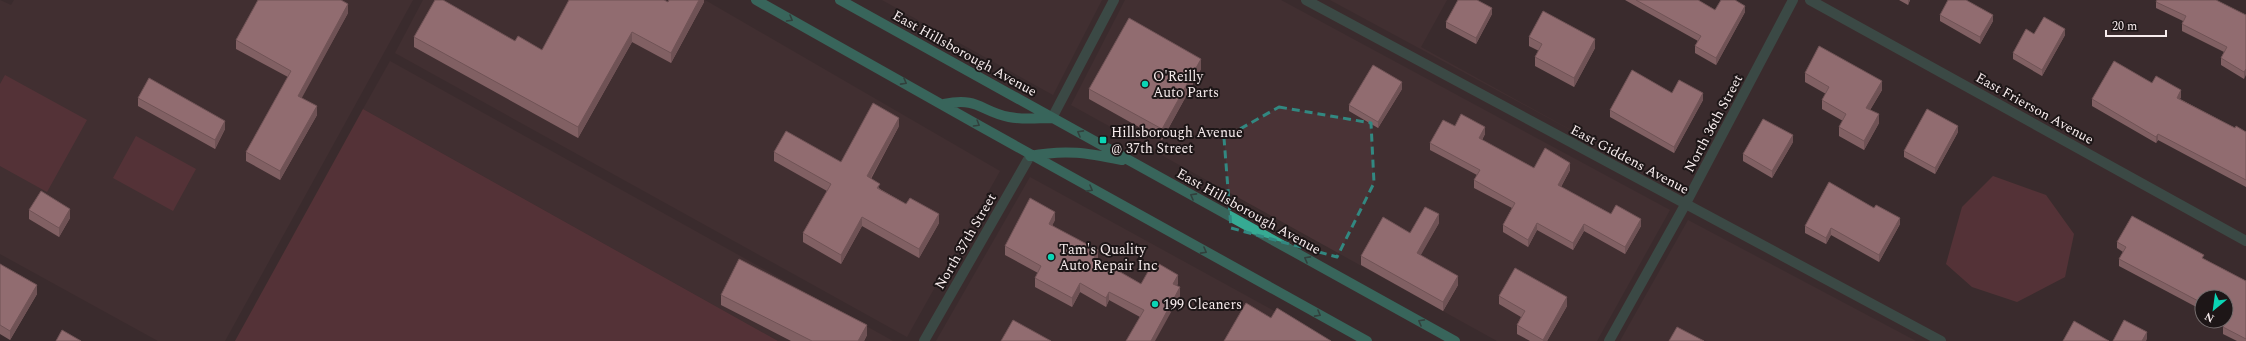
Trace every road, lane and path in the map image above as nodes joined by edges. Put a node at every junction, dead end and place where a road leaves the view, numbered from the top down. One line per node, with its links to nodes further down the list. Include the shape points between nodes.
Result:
1 (756, 0): 7 (main road, one-way to 7)
2 (840, 0): 8 (main road, East Hillsborough Avenue)
3 (1114, 0): 8 (street)
4 (1306, 0): 11 (street, East Giddens Avenue)
5 (1793, 0): 11 (street, North 36th Street)
6 (1810, 0): 12 (street, East Frierson Avenue)
7 (944, 104): 8 (main road, via 972,102 1013,118); 9 (main road, one-way to 9)
8 (1052, 118): 10 (main road, East Hillsborough Avenue, one-way to 8)
9 (1030, 156): 10 (main road, via 1079,151); 13 (street, North 37th Street); 14 (main road, one-way to 14)
10 (1132, 162): 15 (main road, East Hillsborough Avenue, one-way to 10)
11 (1685, 205): 16 (street, North 36th Street); 17 (street, East Giddens Avenue)
12 (2246, 241)
13 (924, 341)
14 (1366, 341)
15 (1455, 341)
16 (1609, 341)
17 (1941, 341)

